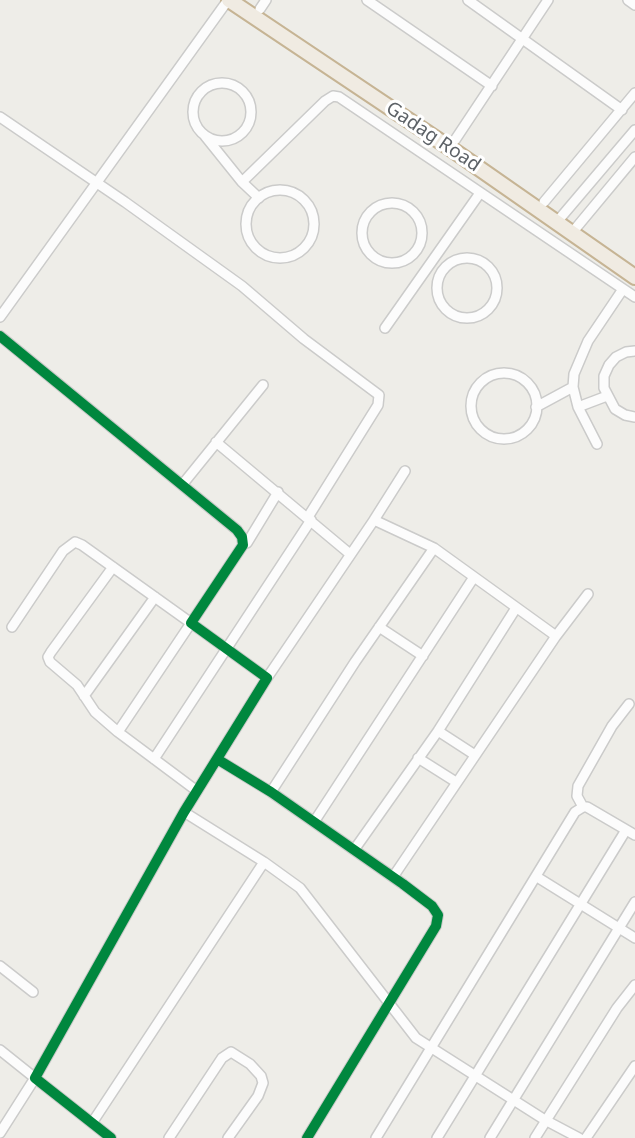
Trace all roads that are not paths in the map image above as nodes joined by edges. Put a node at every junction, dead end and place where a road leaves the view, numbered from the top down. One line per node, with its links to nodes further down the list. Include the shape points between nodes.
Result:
1 (228, 0): 19 (street); 23 (highway, Gadag Road)
2 (246, 0): 7 (highway, Gadag Road)
3 (367, 0): 10 (street)
4 (468, 0): 9 (street)
5 (548, 0): 9 (street)
6 (628, 0): 8 (street)
7 (263, 5): 16 (highway, Gadag Road)
8 (635, 5)
9 (523, 37): 10 (street); 12 (street)
10 (492, 86): 16 (street)
11 (635, 93): 12 (street)
12 (622, 110): 22 (street)
13 (0, 117): 19 (street)
14 (635, 130): 23 (street)
15 (203, 134): 15 (street, via 193,116 203,89 227,83 244,93 251,109 243,132 225,141); 18 (street)
16 (455, 140): 22 (highway, Gadag Road)
17 (635, 157): 24 (street)
18 (242, 182): 20 (street, via 332,96); 21 (street)
19 (97, 183): 32 (street); 47 (street, via 242,286 379,395 378,405)
20 (480, 193): 26 (street); 30 (street)
21 (259, 198): 21 (street, via 286,191 306,202 314,221 305,248 284,258 258,250 246,229 251,206)
22 (544, 202): 23 (highway, Gadag Road)
23 (559, 219): 24 (highway, Gadag Road)
24 (574, 230): 27 (highway, Gadag Road); 29 (highway, Gadag Road)
25 (417, 250): 25 (street, via 395,263 372,256 362,237 366,217 382,204 407,207 421,223); 26 (street)
26 (432, 259): 28 (street); 33 (street)
27 (635, 266)
28 (441, 272): 28 (street, via 457,259 482,261 497,285 492,305 470,318 447,311 437,292)
29 (635, 277)
30 (623, 289): 31 (street); 37 (street, via 588,341)
31 (635, 297)
32 (0, 317)
33 (385, 328)
34 (0, 336): 45 (street)
35 (635, 351): 38 (street, via 616,357 609,365 604,376)
36 (263, 385): 42 (street)
37 (573, 387): 39 (street); 40 (street)
38 (607, 396): 40 (street); 41 (street, via 615,409)
39 (537, 407): 39 (street, via 528,429 508,439 482,431 471,410 476,388 483,380 510,373 530,384)
40 (578, 407): 43 (street)
41 (635, 417)
42 (216, 442): 45 (street); 46 (street)
43 (597, 444)
44 (405, 471): 48 (street)
45 (182, 485): 57 (street, via 237,530 243,545)
46 (278, 492): 47 (street); 49 (street)
47 (311, 520): 51 (street); 61 (street)
48 (374, 520): 50 (street); 51 (street)
49 (247, 543)
50 (433, 548): 53 (street); 59 (street)
51 (351, 554): 63 (street)
52 (113, 567): 55 (street); 58 (street, via 82,545 69,545); 64 (street, via 48,657)
53 (474, 577): 56 (street); 62 (street)
54 (588, 594): 60 (street)
55 (155, 597): 57 (street); 64 (street)
56 (516, 608): 60 (street); 66 (street)
57 (191, 623): 61 (street); 67 (street)
58 (12, 627)
59 (379, 627): 62 (street); 74 (street)
60 (556, 636): 68 (street)
61 (226, 648): 63 (street); 70 (street)
62 (423, 656): 77 (street)
63 (267, 678): 71 (street)
64 (84, 696): 67 (street)
65 (629, 704): 75 (street, via 578,786)
66 (438, 731): 68 (street); 69 (street)
67 (118, 732): 70 (street)
68 (475, 755): 72 (street)
69 (418, 758): 72 (street); 79 (street)
70 (154, 759): 73 (street)
71 (217, 759): 73 (street); 74 (street)
72 (456, 782): 81 (street)
73 (197, 791): 76 (street)
74 (271, 792): 77 (street)
75 (583, 807): 78 (street); 82 (street, via 575,812)
76 (184, 812): 80 (street); 95 (street)
77 (314, 822): 79 (street)
78 (631, 832): 84 (street)
79 (354, 850): 81 (street)
80 (264, 862): 90 (street, via 300,888); 98 (street)
81 (393, 877): 90 (street, via 432,906 438,921)
82 (537, 877): 84 (street); 92 (street)
83 (635, 902): 85 (street)
84 (581, 904): 85 (street); 94 (street)
85 (619, 928): 86 (street); 96 (street)
86 (635, 938)
87 (0, 966): 89 (street)
88 (635, 985): 97 (street)
89 (33, 992)
90 (389, 1004): 92 (street, via 416,1038); 103 (street)
91 (0, 1049): 95 (street)
92 (432, 1049): 94 (street); 104 (street)
93 (635, 1066): 109 (street)
94 (475, 1076): 96 (street); 105 (street)
95 (35, 1078): 98 (street); 99 (street)
96 (513, 1100): 97 (street); 106 (street)
97 (545, 1120): 107 (street); 108 (street)
98 (92, 1123): 100 (street)
99 (0, 1133)
100 (111, 1138)
101 (169, 1138): 102 (street, via 224,1055 231,1052 250,1064 262,1083)
102 (228, 1138)
103 (307, 1138)
104 (376, 1138)
105 (437, 1138)
106 (490, 1138)
107 (535, 1138)
108 (579, 1138)
109 (586, 1138)

